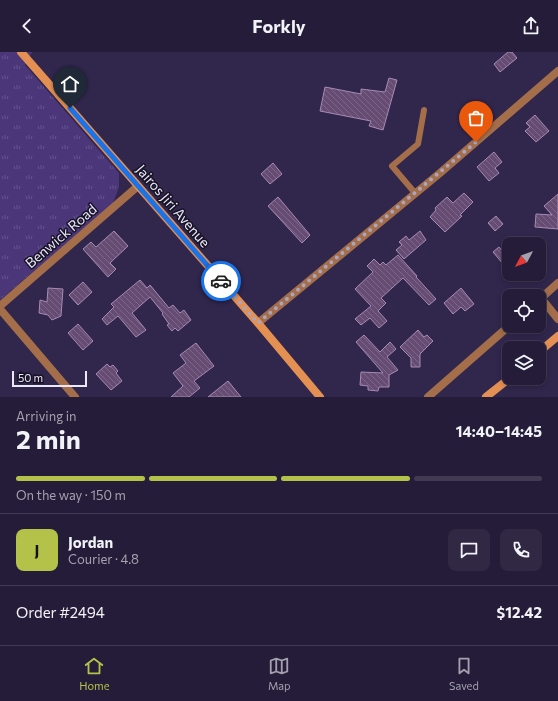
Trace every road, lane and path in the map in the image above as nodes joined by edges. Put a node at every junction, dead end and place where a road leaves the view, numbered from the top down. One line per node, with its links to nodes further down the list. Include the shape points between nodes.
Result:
1 (21, 52): 4 (main road, Jairos Jiri Avenue)
2 (558, 71): 5 (street)
3 (424, 110): 5 (lane, via 418,144 392,166)
4 (138, 186): 8 (street, Benwick Road); 12 (main road, Jairos Jiri Avenue)
5 (415, 193): 12 (street)
6 (558, 283): 7 (street)
7 (546, 294)
8 (0, 306)
9 (546, 306): 11 (street)
10 (0, 309): 17 (street)
11 (558, 319)
12 (258, 323): 18 (main road, Jairos Jiri Avenue)
13 (502, 332): 19 (street)
14 (558, 336): 15 (main road)
15 (546, 346)
16 (502, 384): 20 (main road)
17 (74, 397)
18 (320, 397)
19 (428, 397)
20 (486, 397)

